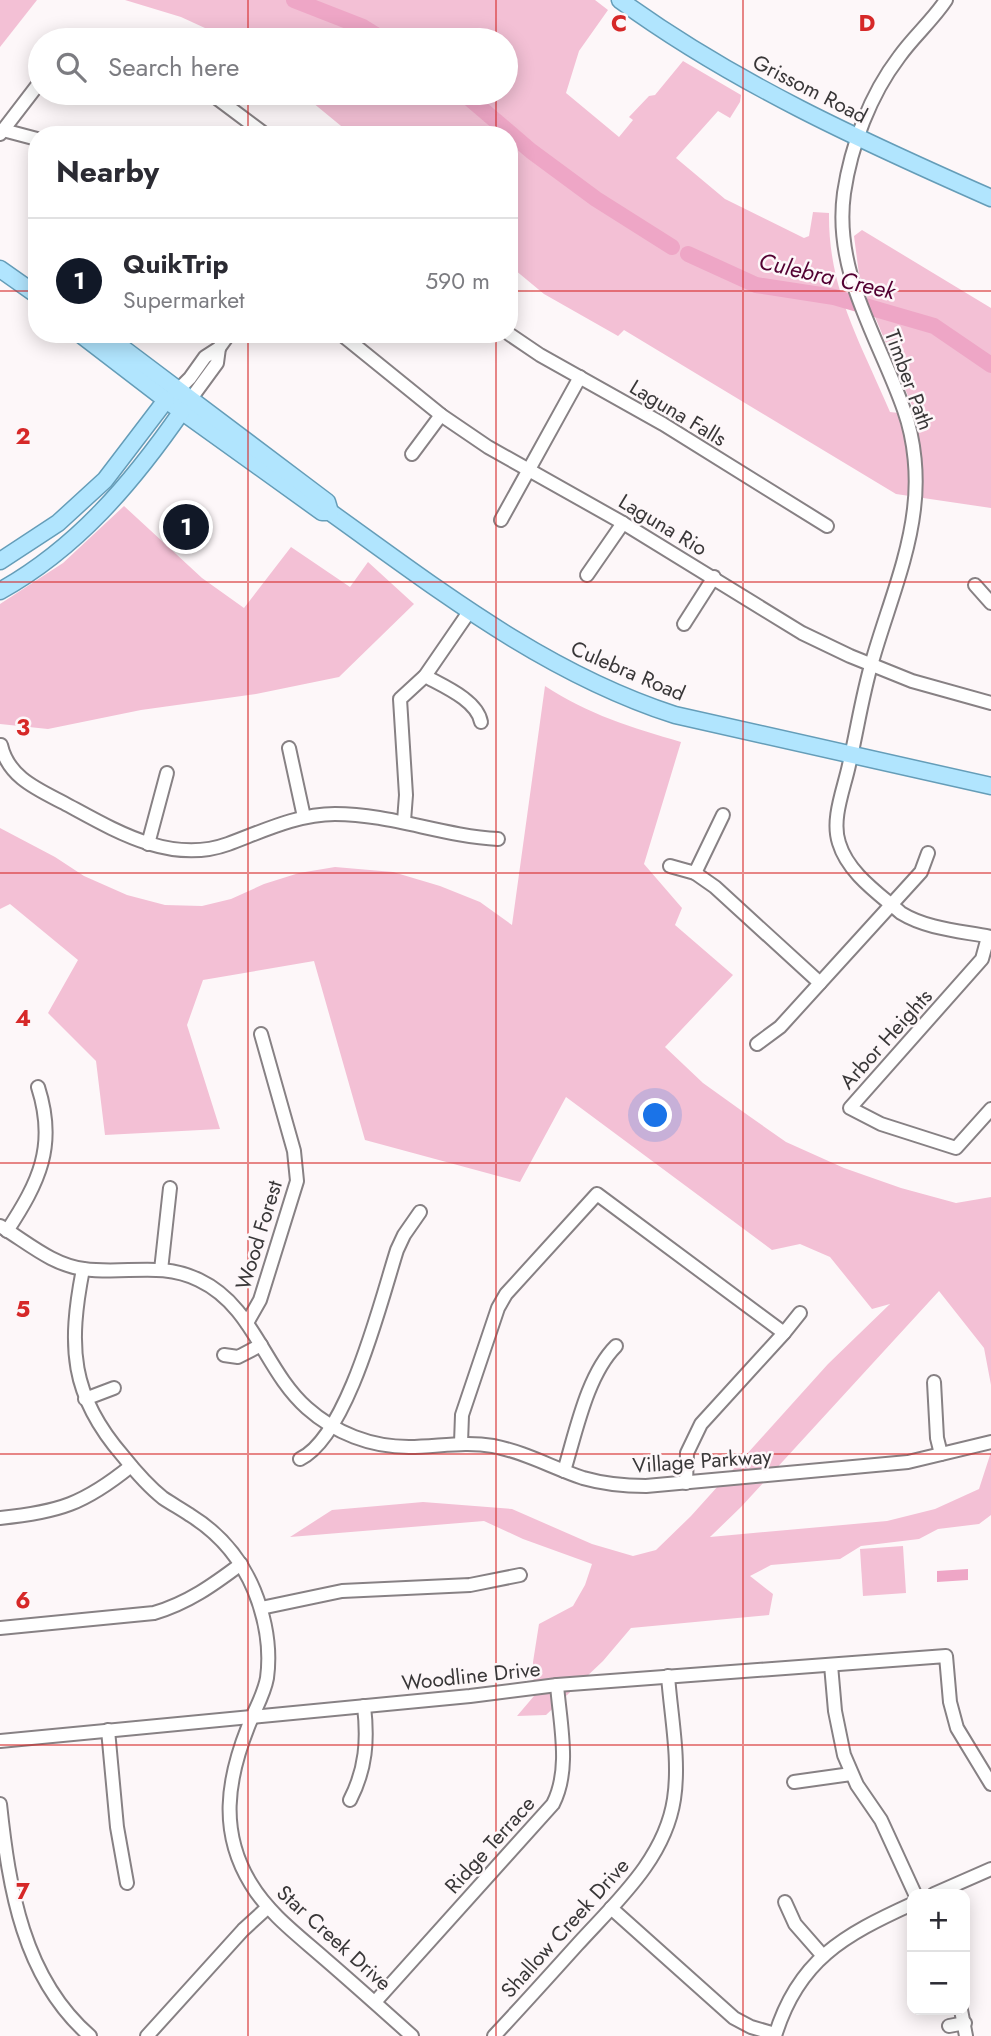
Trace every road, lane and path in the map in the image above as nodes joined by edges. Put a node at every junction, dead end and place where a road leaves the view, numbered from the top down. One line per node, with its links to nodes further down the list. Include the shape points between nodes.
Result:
1 (620, 0): 8 (main road, Grissom Road, via 728,71)
2 (946, 0): 8 (street, Timber Path, via 898,58)
3 (28, 97): 6 (street)
4 (226, 105): 5 (street)
5 (254, 126)
6 (1, 132): 7 (street)
7 (28, 137)
8 (858, 137): 9 (main road, Grissom Road); 35 (street, Timber Path, via 844,196 847,263 905,412 916,475 909,541)
9 (991, 198)
10 (0, 269): 11 (main road)
11 (28, 289)
12 (518, 339): 17 (street, Laguna Falls)
13 (94, 343): 18 (main road, Culebra Road)
14 (114, 343): 18 (main road, Culebra Road)
15 (223, 343): 18 (street, via 216,363)
16 (352, 343): 19 (street, Laguna Rio)
17 (580, 377): 21 (street); 26 (street, Laguna Falls)
18 (179, 400): 22 (main road); 23 (main road); 33 (main road, Culebra Road, via 322,512 330,512)
19 (441, 415): 20 (street); 21 (street, Laguna Rio)
20 (412, 454)
21 (530, 470): 24 (street); 25 (street, Laguna Rio)
22 (105, 480): 23 (main road); 27 (main road, via 58,523)
23 (120, 494): 31 (main road, via 73,541)
24 (501, 520)
25 (623, 523): 28 (street); 29 (street, Laguna Rio)
26 (827, 526)
27 (0, 561)
28 (587, 575)
29 (714, 578): 34 (street); 35 (street, Laguna Rio, via 802,633)
30 (975, 585): 32 (street)
31 (0, 591)
32 (991, 603)
33 (469, 612): 36 (street); 41 (main road, Culebra Road, via 573,673 640,704)
34 (684, 624)
35 (871, 664): 37 (street, Laguna Rio); 41 (street, Timber Path)
36 (425, 676): 38 (street, via 469,704); 46 (street, via 400,699)
37 (991, 703)
38 (481, 722)
39 (1, 744): 48 (street, via 8,767 29,784)
40 (289, 748): 45 (street)
41 (851, 756): 43 (main road, Culebra Road); 52 (street, Timber Path, via 837,824 839,845 851,868)
42 (167, 773): 48 (street)
43 (991, 786)
44 (723, 815): 51 (street)
45 (304, 817): 46 (street, via 334,814); 48 (street, via 225,846 178,851)
46 (404, 821): 47 (street)
47 (498, 839)
48 (148, 844)
49 (928, 853): 52 (street, via 921,872)
50 (670, 866): 51 (street)
51 (695, 873): 54 (street)
52 (891, 904): 53 (street, Timber Path, via 920,922); 54 (street)
53 (990, 937): 58 (street, Arbor Heights, via 982,959 850,1108 881,1124 956,1148)
54 (820, 983): 56 (street, via 780,1027)
55 (261, 1034): 65 (street, Wood Forest, via 294,1151 297,1181 260,1300)
56 (757, 1044)
57 (38, 1087): 61 (street, via 45,1114 45,1153 32,1191)
58 (991, 1109)
59 (170, 1188): 63 (street)
60 (420, 1212): 73 (street, via 397,1250 352,1387)
61 (4, 1229): 62 (street, Village Parkway, via 51,1259)
62 (83, 1269): 63 (street, Village Parkway); 72 (street, Star Creek Drive, via 74,1338)
63 (161, 1269): 65 (street, Village Parkway, via 209,1285 229,1299)
64 (800, 1312): 66 (street)
65 (247, 1323): 67 (street, Village Parkway)
66 (785, 1332): 75 (street, via 597,1194 498,1308 462,1415); 80 (street, via 701,1424 687,1453)
67 (261, 1345): 69 (street, via 238,1357); 73 (street, Village Parkway, via 295,1396)
68 (616, 1346): 79 (street, via 593,1381)
69 (223, 1355)
70 (934, 1382): 76 (street)
71 (114, 1388): 72 (street)
72 (85, 1399): 78 (street, Star Creek Drive, via 97,1425)
73 (331, 1426): 75 (street, Village Parkway, via 386,1445); 77 (street, via 319,1445)
74 (991, 1441): 76 (street, Village Parkway)
75 (461, 1443): 79 (street, Village Parkway, via 513,1451)
76 (941, 1454): 80 (street, Village Parkway, via 908,1462)
77 (300, 1459)
78 (131, 1466): 81 (street, via 75,1504); 82 (street, Star Creek Drive, via 165,1499 215,1535)
79 (564, 1471): 80 (street, Village Parkway, via 625,1486)
80 (686, 1483)
81 (0, 1518)
82 (241, 1564): 84 (street, Star Creek Drive); 85 (street, via 193,1598 154,1613)
83 (520, 1575): 84 (street, via 470,1585 342,1591)
84 (261, 1608): 90 (street, Star Creek Drive, via 267,1679)
85 (0, 1628)
86 (831, 1665): 87 (street, Woodline Drive); 93 (street, via 839,1735); 95 (street, Woodline Drive, via 946,1656 957,1728)
87 (668, 1676): 88 (street, Woodline Drive); 105 (street, Shallow Creek Drive, via 676,1767 671,1814 653,1855)
88 (557, 1685): 89 (street, Woodline Drive); 107 (street, Ridge Terrace, via 563,1771 553,1804)
89 (364, 1706): 90 (street, Woodline Drive); 96 (street, via 366,1754)
90 (252, 1717): 91 (street, Woodline Drive); 104 (street, Star Creek Drive, via 233,1770 230,1820 242,1867)
91 (108, 1730): 92 (street, Woodline Drive); 99 (street)
92 (0, 1741)
93 (851, 1774): 94 (street); 100 (street, via 881,1821)
94 (794, 1782)
95 (991, 1784)
96 (350, 1800)
97 (0, 1804): 111 (street, via 6,1868 19,1921 45,1981 66,2013)
98 (991, 1869): 101 (street)
99 (127, 1883)
100 (913, 1889)
101 (945, 1889)
102 (785, 1902): 106 (street, via 795,1924)
103 (907, 1906): 106 (street, via 852,1933)
104 (268, 1907): 107 (street, Star Creek Drive); 112 (street)
105 (611, 1908): 110 (street, via 728,2013); 114 (street, Shallow Creek Drive)
106 (822, 1956): 110 (street, via 790,1997)
107 (375, 2002): 113 (street, Star Creek Drive)
108 (964, 2023): 109 (street)
109 (949, 2026)
110 (775, 2035)
111 (90, 2036)
112 (147, 2036)
113 (412, 2036)
114 (494, 2036)

